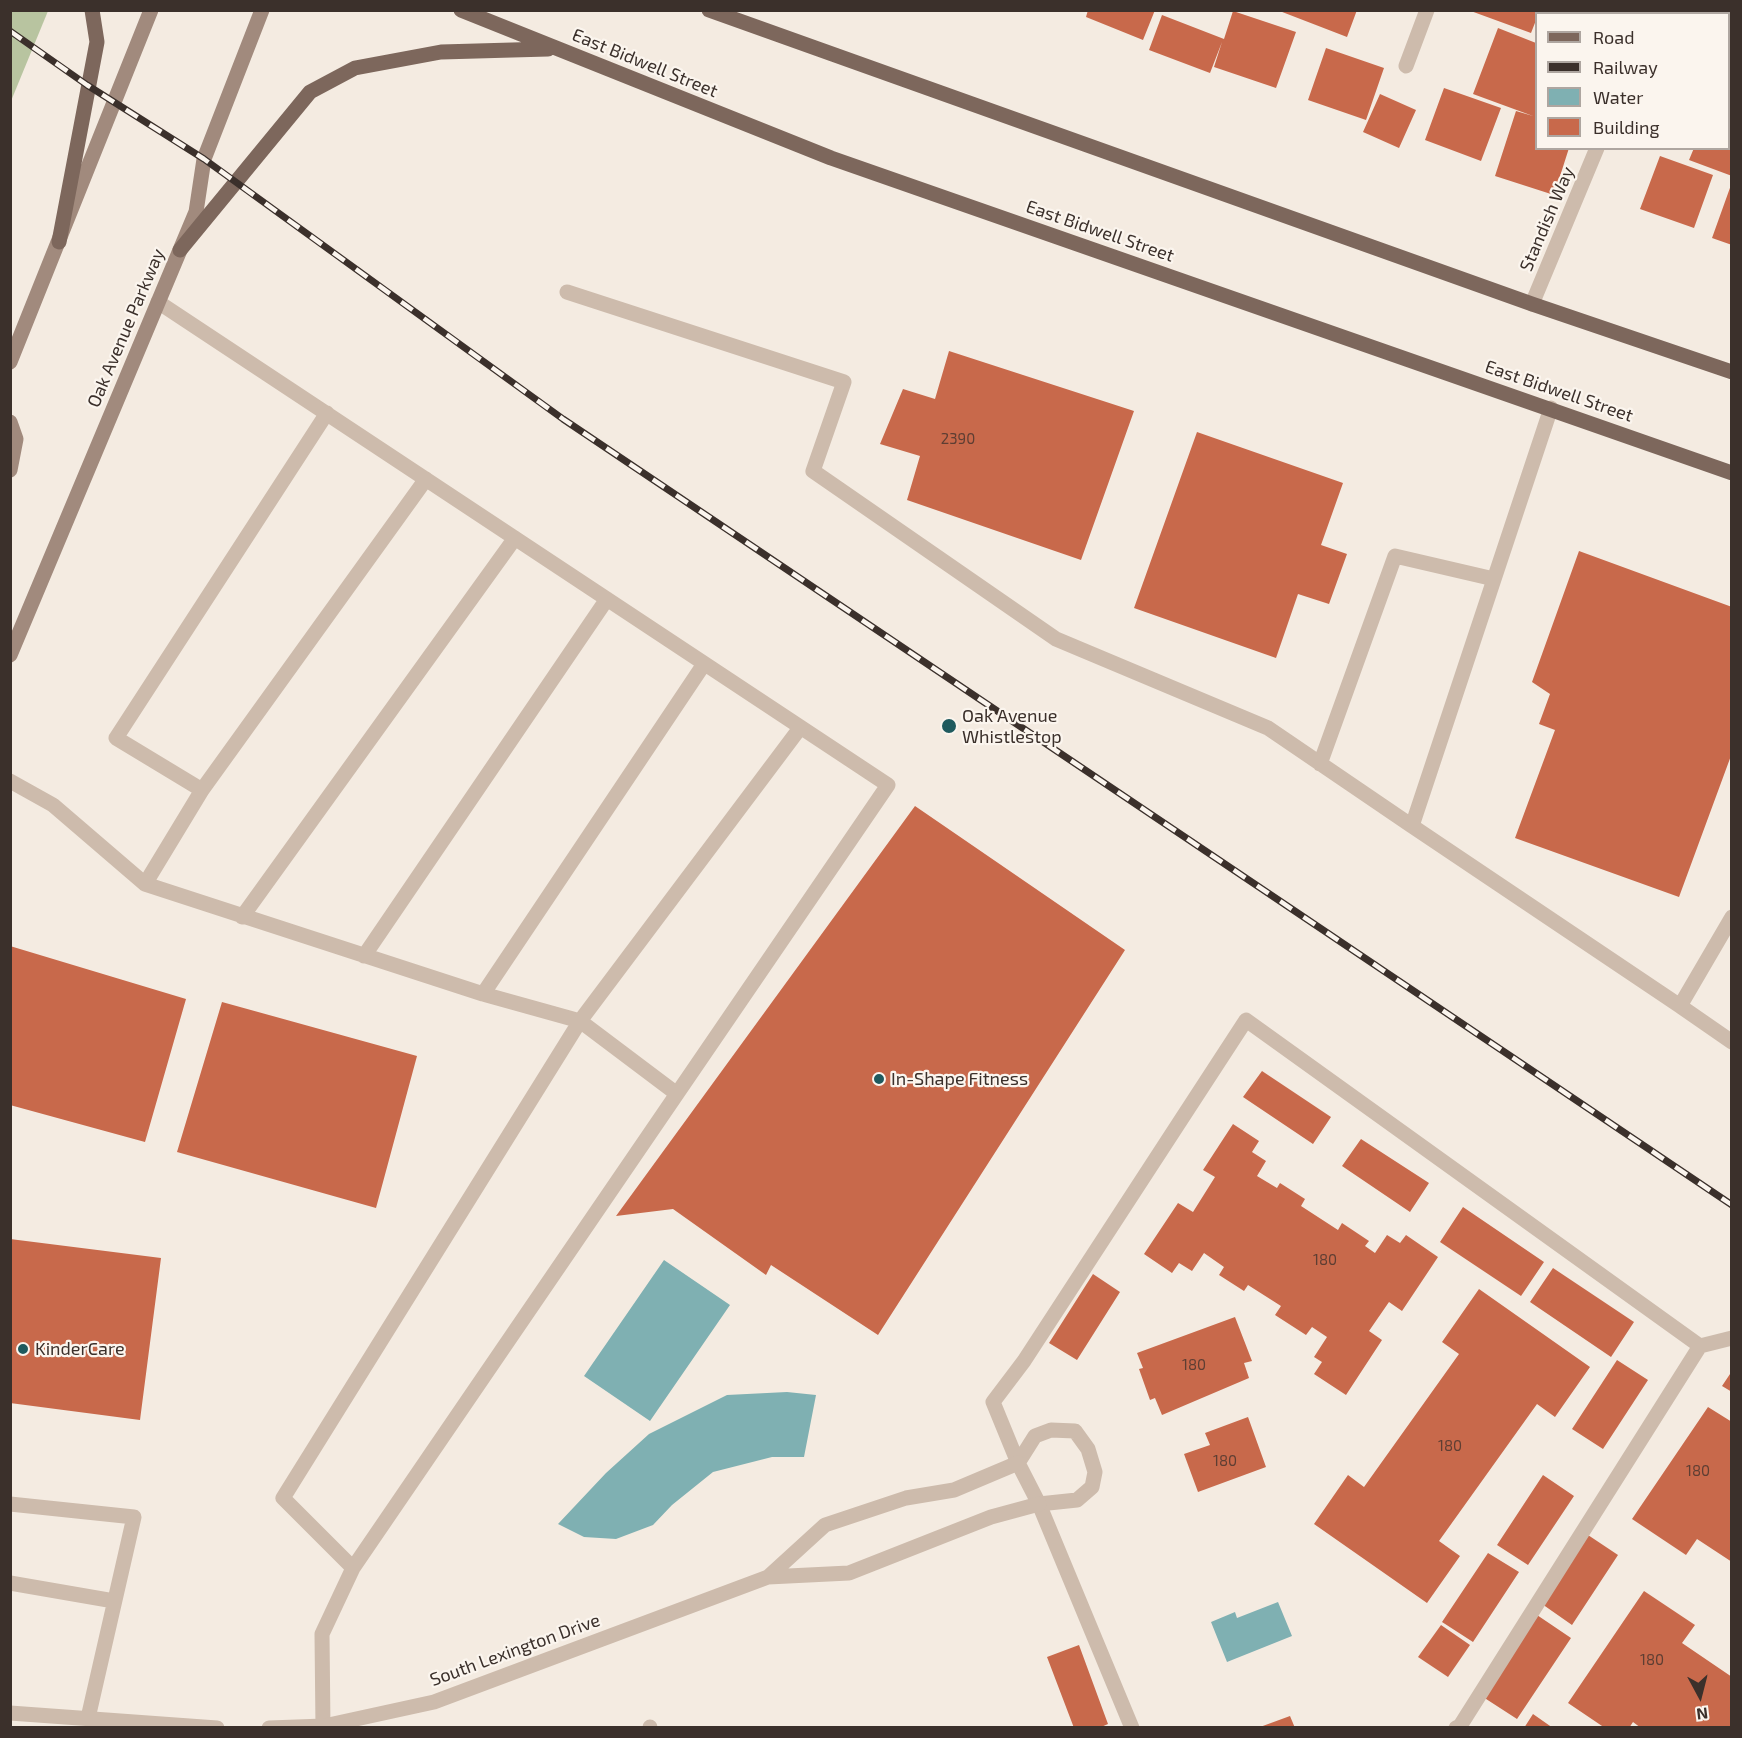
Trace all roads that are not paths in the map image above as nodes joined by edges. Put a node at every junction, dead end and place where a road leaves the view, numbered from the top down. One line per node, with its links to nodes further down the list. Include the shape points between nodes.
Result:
1 (92, 10): 10 (main road, via 97,42)
2 (151, 10): 10 (main road)
3 (262, 10): 11 (main road, Oak Avenue Parkway, via 204,159 196,212)
4 (461, 10): 7 (main road, East Bidwell Street)
5 (710, 10): 14 (main road)
6 (1427, 10): 8 (street)
7 (556, 48): 11 (main road, via 441,52 355,68 310,92); 17 (main road, East Bidwell Street, via 831,158)
8 (1406, 66)
9 (1596, 150): 14 (street, Standish Way)
10 (59, 242): 15 (main road)
11 (180, 250): 13 (main road, Oak Avenue Parkway)
12 (567, 292): 29 (street, via 844,382 813,471 1056,639 1268,728)
13 (158, 302): 18 (street); 26 (main road, Oak Avenue Parkway)
14 (1533, 304): 16 (main road)
15 (10, 362)
16 (1731, 372)
17 (1551, 408): 21 (main road, East Bidwell Street); 24 (street)
18 (327, 413): 22 (street); 31 (street, via 116,738)
19 (10, 422): 20 (main road, via 16,439)
20 (10, 470)
21 (1731, 473)
22 (426, 479): 23 (street); 31 (street)
23 (516, 538): 25 (street); 34 (street)
24 (1494, 579): 29 (street, via 1395,556); 32 (street)
25 (607, 599): 27 (street); 36 (street)
26 (10, 655)
27 (704, 664): 28 (street); 37 (street)
28 (800, 728): 39 (street); 41 (street, via 888,786)
29 (1320, 764): 32 (street)
30 (10, 781): 33 (street, via 53,805)
31 (202, 790): 33 (street)
32 (1412, 826): 38 (street)
33 (145, 884): 34 (street)
34 (242, 917): 36 (street)
35 (1731, 917): 38 (street)
36 (364, 956): 37 (street)
37 (483, 994): 39 (street)
38 (1680, 1006): 40 (street)
39 (580, 1021): 41 (street); 47 (street, via 283,1498)
40 (1731, 1042)
41 (677, 1094): 47 (street)
42 (1731, 1338): 43 (street)
43 (1700, 1346): 44 (street, via 1246,1020 1024,1361 993,1402); 54 (street)
44 (1018, 1463): 46 (street); 46 (street, via 1035,1436 1051,1430 1075,1431 1088,1449 1095,1472 1092,1486 1077,1500); 48 (street, South Lexington Drive, via 954,1490 906,1498 825,1525)
45 (10, 1504): 50 (street, via 134,1517)
46 (1039, 1504): 48 (street, South Lexington Drive, via 991,1517 849,1573); 57 (street)
47 (353, 1568): 53 (street, via 322,1634)
48 (768, 1577): 53 (street, South Lexington Drive, via 434,1702)
49 (10, 1583): 50 (street)
50 (114, 1601): 52 (street)
51 (10, 1713): 52 (street)
52 (88, 1718): 55 (street)
53 (324, 1727): 56 (street, South Lexington Drive)
54 (1459, 1727)
55 (218, 1728)
56 (269, 1728)
57 (1132, 1728)

